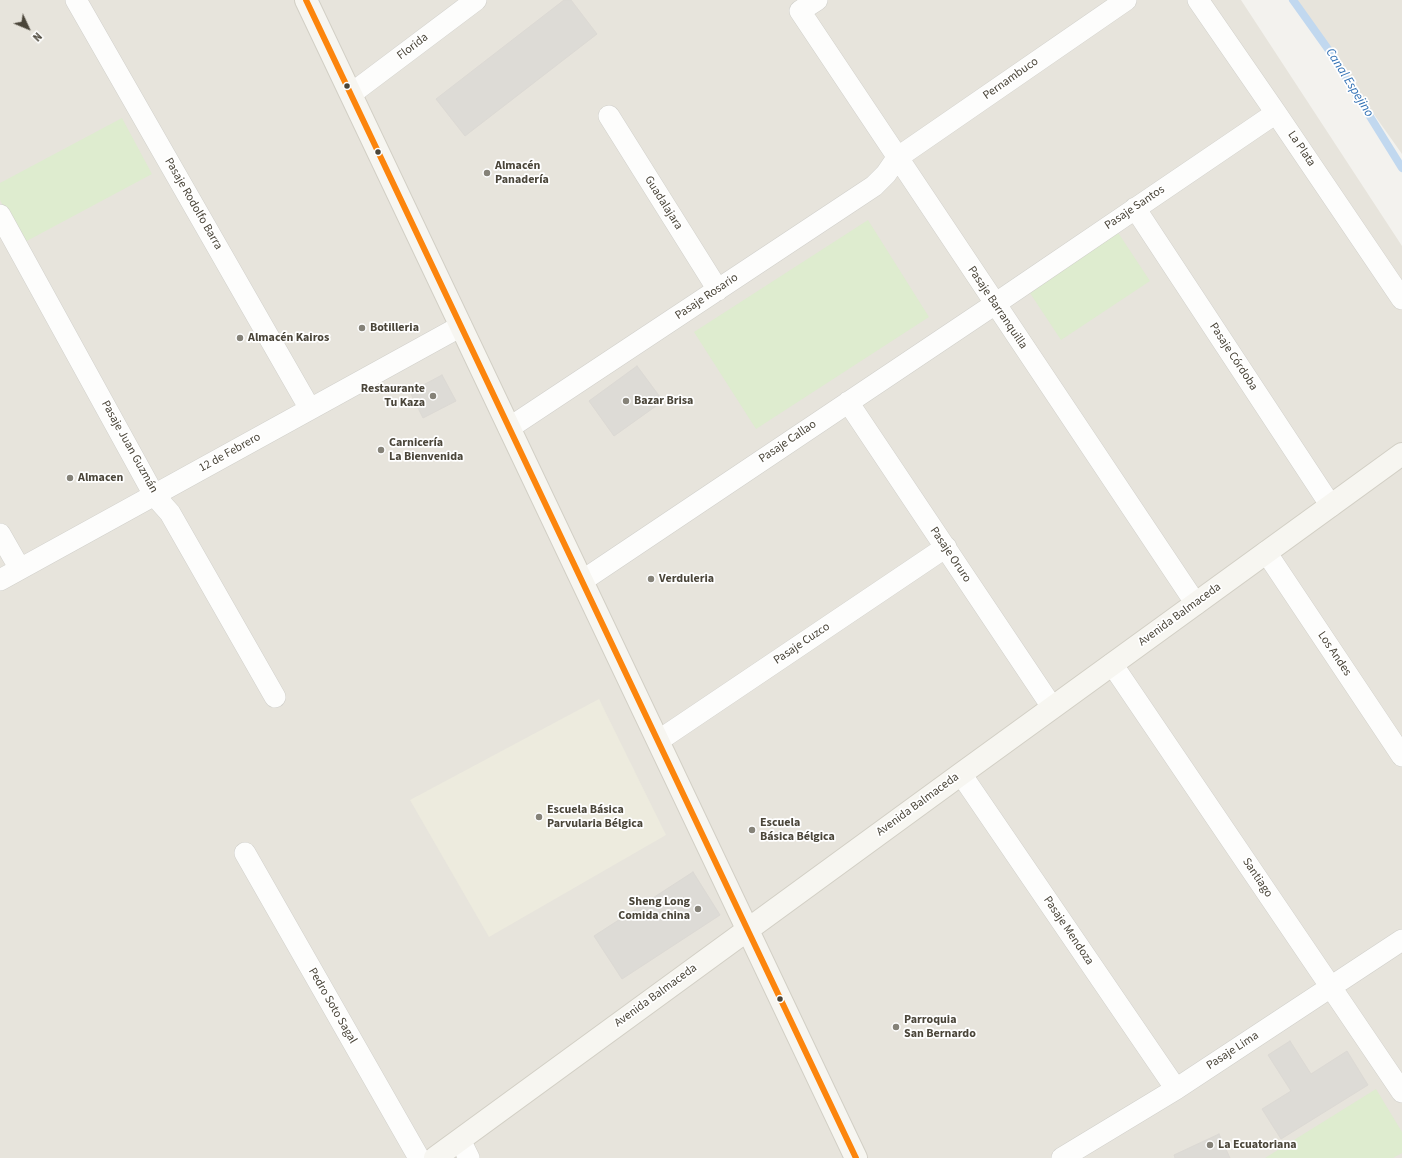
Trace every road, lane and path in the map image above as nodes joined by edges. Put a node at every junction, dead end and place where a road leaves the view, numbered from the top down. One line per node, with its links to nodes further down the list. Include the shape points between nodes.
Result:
1 (76, 0): 18 (street, Pasaje Rodolfo Barra)
2 (306, 0): 7 (main road)
3 (476, 0): 7 (street, Florida)
4 (817, 0): 10 (street, Pasaje Barranquilla, via 800,11)
5 (1126, 0): 10 (street, Pernambuco)
6 (1198, 0): 8 (street, La Plata)
7 (351, 94): 16 (main road)
8 (1276, 113): 11 (street, Pasaje Santos); 14 (street, La Plata)
9 (609, 116): 13 (street, Guadalajara)
10 (897, 158): 13 (street, Pasaje Rosario, via 874,186); 15 (street, Pasaje Barranquilla)
11 (1135, 208): 15 (street, Pasaje Santos); 22 (street, Pasaje Córdoba)
12 (0, 215): 21 (street, Pasaje Juan Guzmán)
13 (718, 290): 19 (street, Pasaje Rosario)
14 (1402, 299)
15 (995, 304): 17 (street, Pasaje Callao); 29 (street, Pasaje Barranquilla)
16 (461, 326): 18 (street, 12 de Febrero); 19 (main road)
17 (848, 402): 24 (street, Pasaje Oruro); 28 (street, Pasaje Callao)
18 (310, 409): 21 (street, 12 de Febrero)
19 (509, 428): 28 (main road)
20 (1402, 454): 22 (main road, Avenida Balmaceda)
21 (154, 495): 26 (street, 12 de Febrero); 31 (street, Pasaje Juan Guzmán, via 170,512)
22 (1331, 506): 25 (main road, Avenida Balmaceda)
23 (0, 534): 26 (street)
24 (946, 547): 32 (street, Pasaje Oruro); 34 (street, Pasaje Cuzco)
25 (1266, 552): 29 (main road, Avenida Balmaceda); 33 (street, Los Andes)
26 (20, 569): 27 (street, 12 de Febrero)
27 (0, 580)
28 (582, 581): 34 (main road)
29 (1196, 604): 30 (main road, Avenida Balmaceda)
30 (1112, 664): 32 (main road, Avenida Balmaceda); 40 (street, Santiago)
31 (275, 697)
32 (1052, 708): 36 (main road, Avenida Balmaceda)
33 (1396, 733): 35 (street, Los Andes)
34 (658, 741): 38 (main road)
35 (1402, 756)
36 (960, 774): 38 (main road, Avenida Balmaceda); 41 (street, Pasaje Mendoza)
37 (245, 853): 44 (street, Pedro Soto Sagal)
38 (748, 930): 43 (main road, Avenida Balmaceda); 46 (main road)
39 (1402, 940): 40 (street, Pasaje Lima)
40 (1331, 987): 41 (street, Pasaje Lima); 42 (street, Santiago)
41 (1176, 1089): 47 (street, Pasaje Lima)
42 (1402, 1092)
43 (465, 1149): 45 (main road, Avenida Balmaceda)
44 (419, 1158)
45 (435, 1158)
46 (856, 1158)
47 (1062, 1158)

